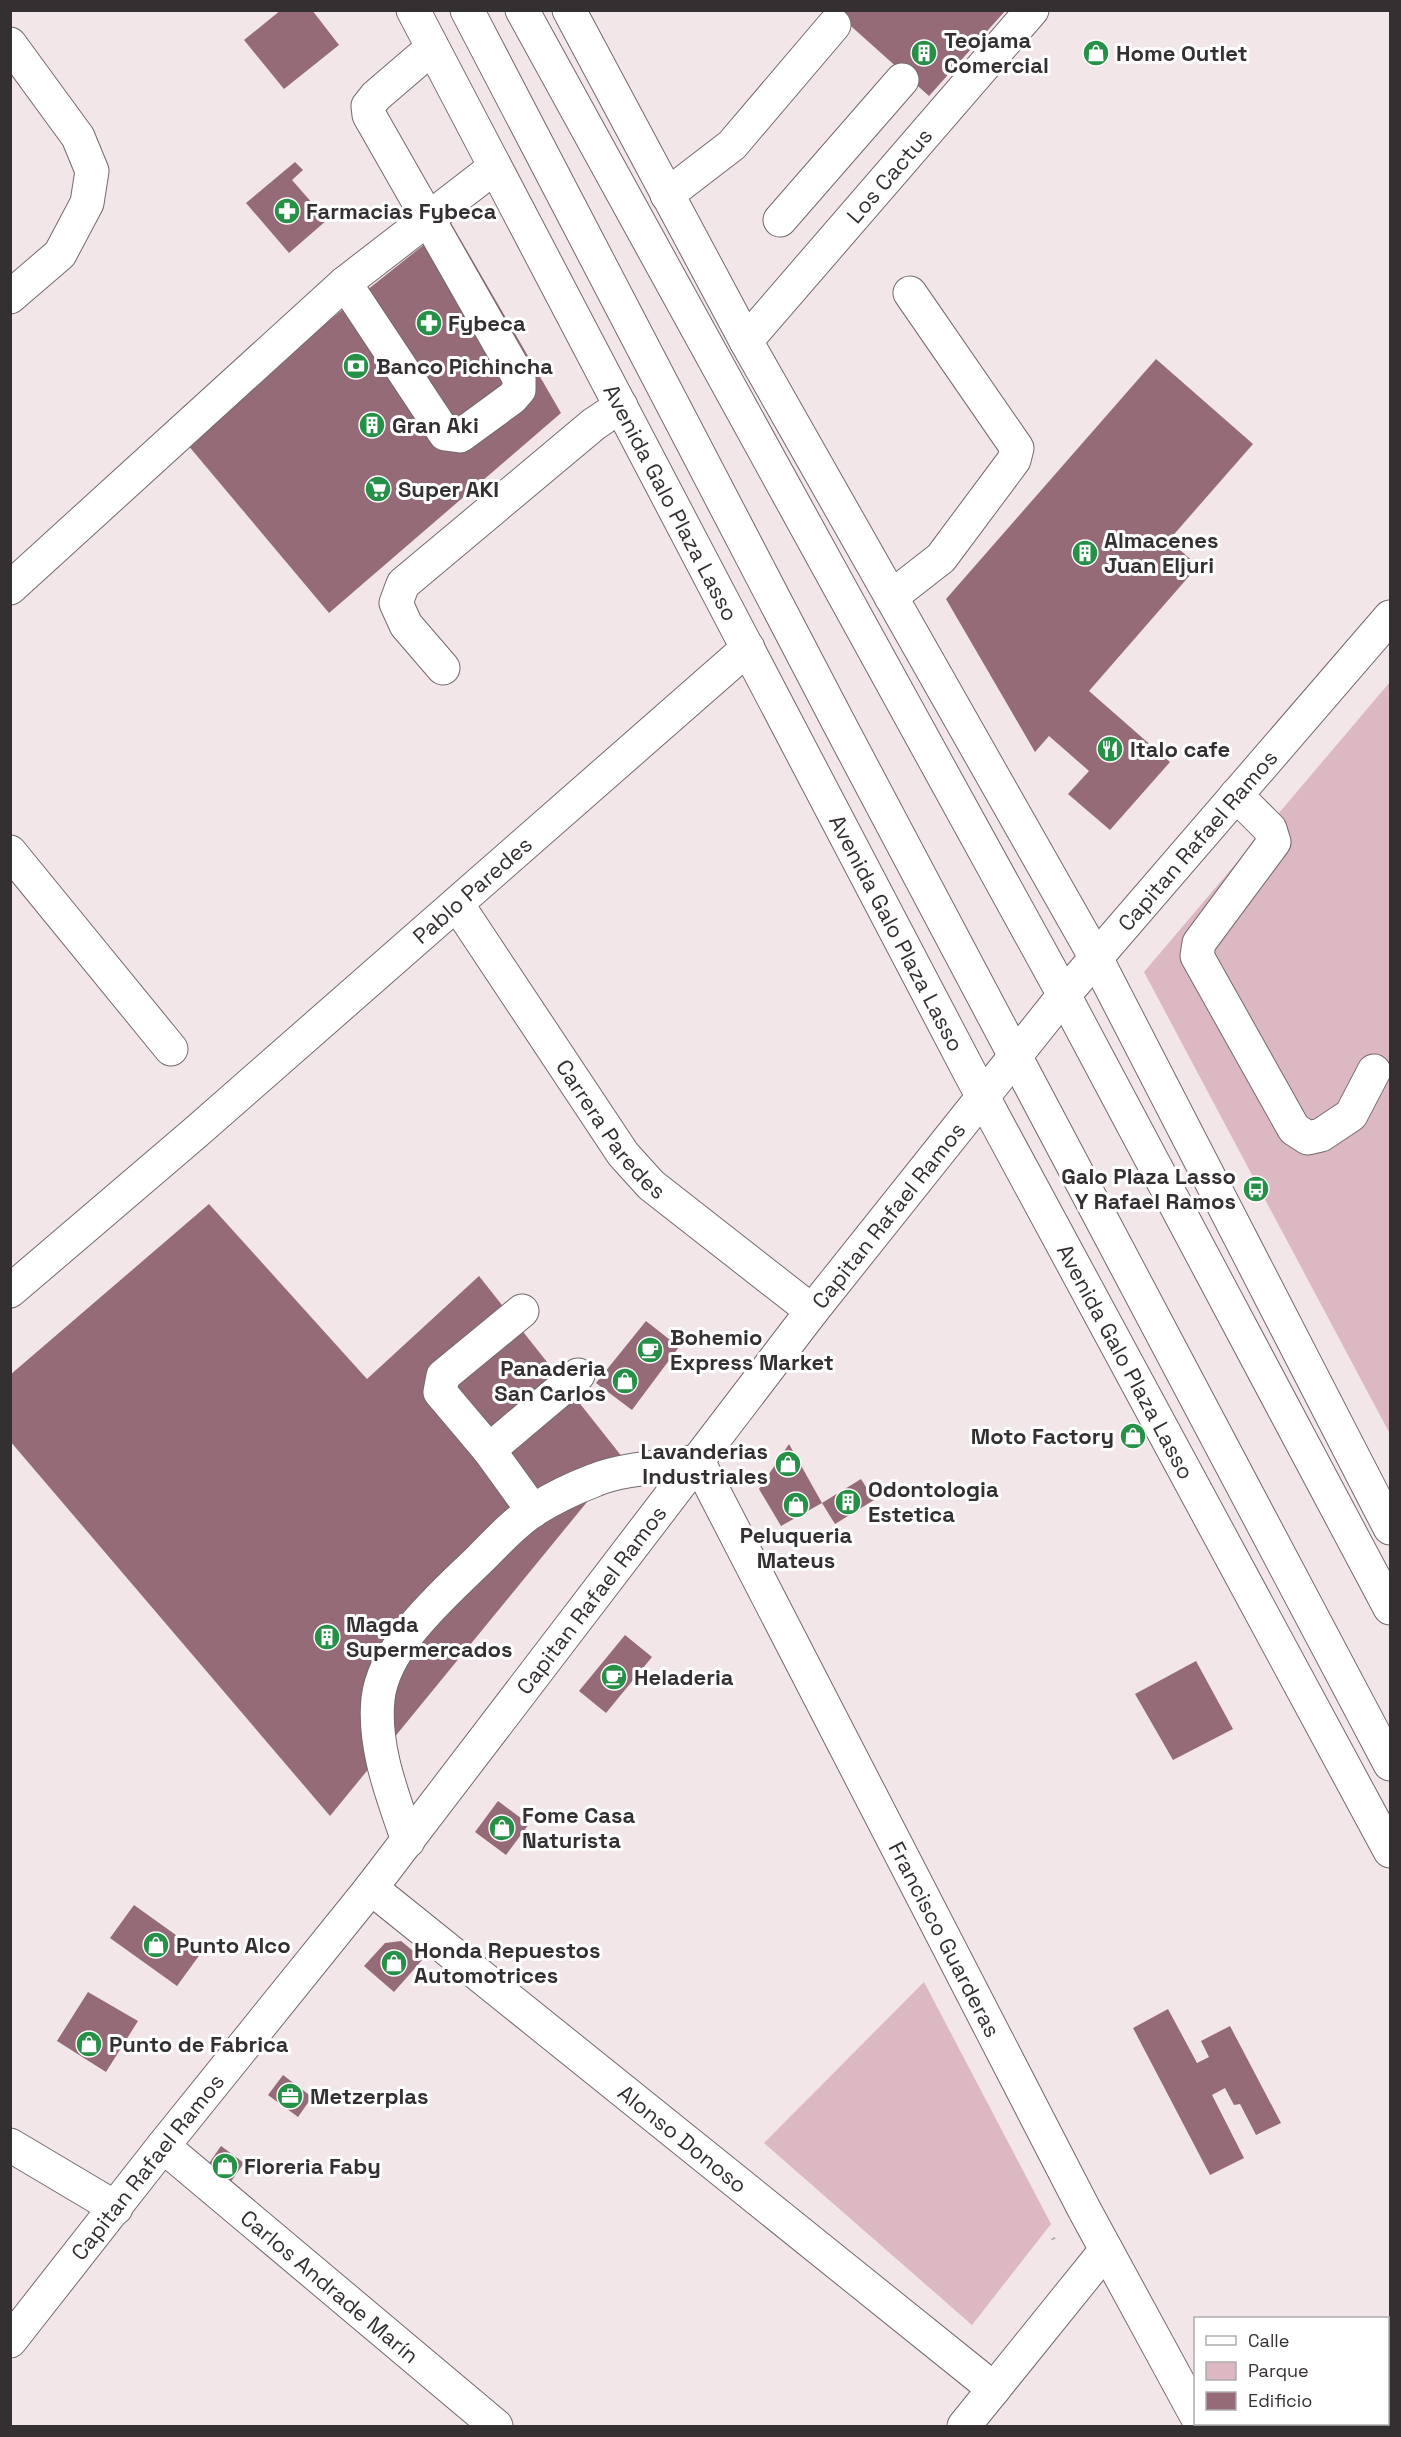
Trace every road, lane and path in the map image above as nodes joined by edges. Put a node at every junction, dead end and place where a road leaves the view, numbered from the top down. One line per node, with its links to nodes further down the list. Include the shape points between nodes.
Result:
1 (413, 10): 8 (main road, Avenida Galo Plaza Lasso)
2 (467, 10): 32 (main road, Avenida Galo Plaza Lasso)
3 (522, 10): 30 (main road)
4 (569, 10): 13 (main road)
5 (1032, 10): 12 (main road, Los Cactus)
6 (834, 25): 13 (main road, via 732,145)
7 (10, 44): 18 (main road, via 78,137 93,171 87,203 60,254)
8 (432, 48): 11 (main road, Avenida Galo Plaza Lasso); 14 (main road, via 369,106 369,115)
9 (902, 80): 10 (main road)
10 (851, 139): 12 (main road); 15 (main road)
11 (495, 167): 14 (main road); 20 (main road, Avenida Galo Plaza Lasso)
12 (895, 168): 19 (main road, Los Cactus)
13 (667, 195): 19 (main road)
14 (429, 219): 16 (main road); 16 (main road, via 519,378 519,390 512,398 460,436 445,434)
15 (780, 220)
16 (345, 283): 21 (main road)
17 (910, 294): 22 (main road, via 1017,448 1014,460 941,558)
18 (10, 297)
19 (746, 341): 22 (main road)
20 (621, 406): 24 (main road, Avenida Galo Plaza Lasso); 25 (main road, via 594,424 403,584 396,603 406,625)
21 (10, 588)
22 (891, 597): 29 (main road)
23 (1390, 616): 26 (main road, Capitan Rafael Ramos)
24 (748, 648): 28 (main road, Pablo Paredes); 34 (main road, Avenida Galo Plaza Lasso)
25 (443, 668)
26 (1236, 795): 29 (main road, Capitan Rafael Ramos); 33 (main road, via 1270,829 1274,842 1199,944 1197,956 1294,1129 1308,1138 1351,1115)
27 (10, 852): 31 (main road)
28 (457, 904): 35 (main road, Pablo Paredes); 37 (main road, Carrera Paredes, via 622,1154 651,1185)
29 (1096, 957): 30 (main road, Capitan Rafael Ramos); 42 (main road)
30 (1064, 995): 32 (main road, Capitan Rafael Ramos); 43 (main road)
31 (171, 1049)
32 (1014, 1056): 34 (main road, Capitan Rafael Ramos); 44 (main road, Avenida Galo Plaza Lasso)
33 (1374, 1071)
34 (983, 1096): 37 (main road, Capitan Rafael Ramos); 46 (main road, Avenida Galo Plaza Lasso)
35 (10, 1291)
36 (522, 1311): 39 (main road, via 443,1376 440,1384 440,1392)
37 (812, 1311): 40 (main road, Capitan Rafael Ramos)
38 (578, 1375): 39 (main road)
39 (489, 1449): 41 (main road)
40 (698, 1461): 41 (main road, via 598,1478); 45 (main road, Capitan Rafael Ramos); 53 (main road, Francisco Guarderas)
41 (533, 1511): 45 (main road, via 435,1604 402,1642 385,1671 378,1700 384,1768)
42 (1390, 1528)
43 (1390, 1608)
44 (1390, 1764)
45 (408, 1841): 47 (main road, Capitan Rafael Ramos)
46 (1390, 1851)
47 (372, 1888): 49 (main road, Capitan Rafael Ramos); 55 (main road, Alonso Donoso)
48 (10, 2145): 50 (main road)
49 (163, 2146): 50 (main road, Capitan Rafael Ramos); 57 (main road, Carlos Andrade Marín)
50 (116, 2208): 54 (main road, Capitan Rafael Ramos)
51 (1053, 2238): 52 (path)
52 (1056, 2243)
53 (1106, 2250): 55 (main road); 56 (main road, Francisco Guarderas)
54 (10, 2342)
55 (994, 2389): 58 (main road)
56 (1194, 2411)
57 (496, 2427)
58 (964, 2427)

